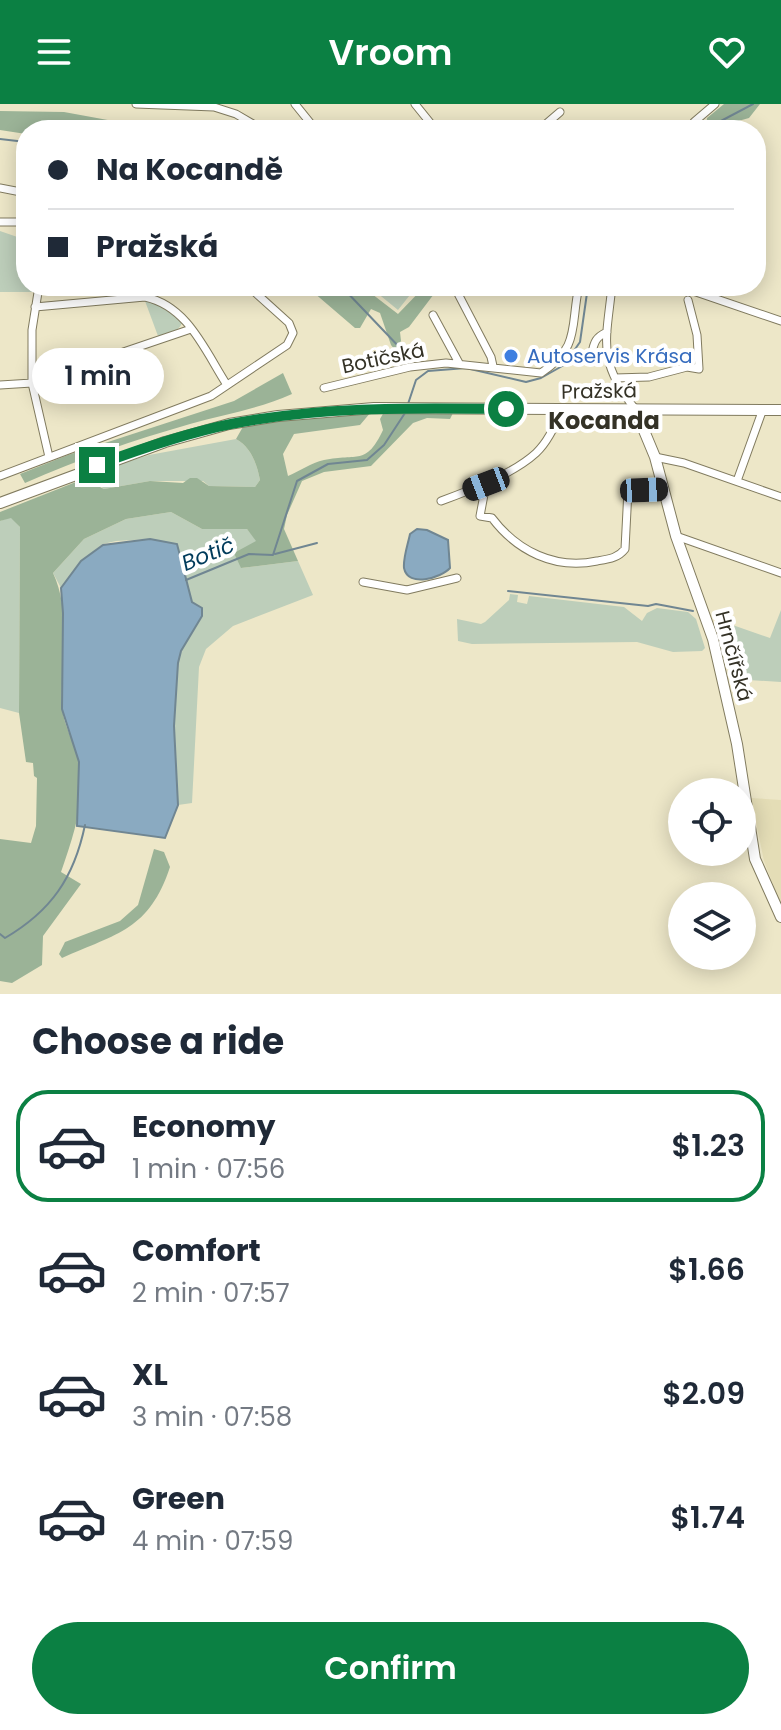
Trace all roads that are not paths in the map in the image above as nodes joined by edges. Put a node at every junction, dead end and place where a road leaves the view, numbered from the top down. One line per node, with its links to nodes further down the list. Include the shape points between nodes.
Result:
1 (136, 104): 6 (street, via 214,107)
2 (295, 104): 7 (street)
3 (415, 104): 8 (street)
4 (715, 104): 10 (street)
5 (560, 112): 9 (street)
6 (246, 120)
7 (308, 120)
8 (428, 120)
9 (551, 120)
10 (698, 120)
11 (37, 296): 18 (street)
12 (259, 296): 29 (street, via 289,323 292,336 287,345)
13 (459, 296): 25 (street)
14 (578, 296): 25 (street, Botičská, via 573,336 563,355 541,373)
15 (611, 296): 22 (street)
16 (708, 296): 20 (street)
17 (688, 300): 26 (street, via 699,369)
18 (35, 307): 21 (street, via 145,297 173,307); 27 (street)
19 (433, 315): 24 (street)
20 (781, 321)
21 (191, 329): 27 (street); 29 (street)
22 (607, 332): 23 (street); 23 (street, via 599,336 592,353)
23 (606, 354): 26 (street)
24 (459, 363): 25 (street, Botičská); 30 (street, Botičská, via 410,367)
25 (493, 366)
26 (615, 378): 31 (street)
27 (32, 383): 28 (street); 35 (street)
28 (0, 385)
29 (227, 385): 35 (street, via 211,396)
30 (324, 388)
31 (635, 409): 32 (main road, Pražská); 33 (main road, Pražská); 36 (main road, Hrnčířská)
32 (763, 409): 34 (main road, Pražská); 38 (street)
33 (562, 410): 39 (street, via 536,453); 43 (main road, Pražská, via 324,411 229,424 120,457)
34 (781, 410)
35 (49, 457): 37 (street)
36 (655, 457): 38 (street); 40 (main road, Hrnčířská)
37 (0, 476)
38 (737, 481): 41 (street)
39 (486, 484): 40 (street, via 480,516 492,518 527,551 560,563 620,556 625,549 628,490); 42 (street)
40 (664, 489): 44 (main road, Hrnčířská)
41 (781, 497)
42 (441, 501)
43 (0, 503)
44 (676, 536): 45 (street); 48 (main road, Hrnčířská, via 726,688 755,859)
45 (781, 573)
46 (457, 578): 47 (street, via 407,590)
47 (363, 582)
48 (781, 917)

